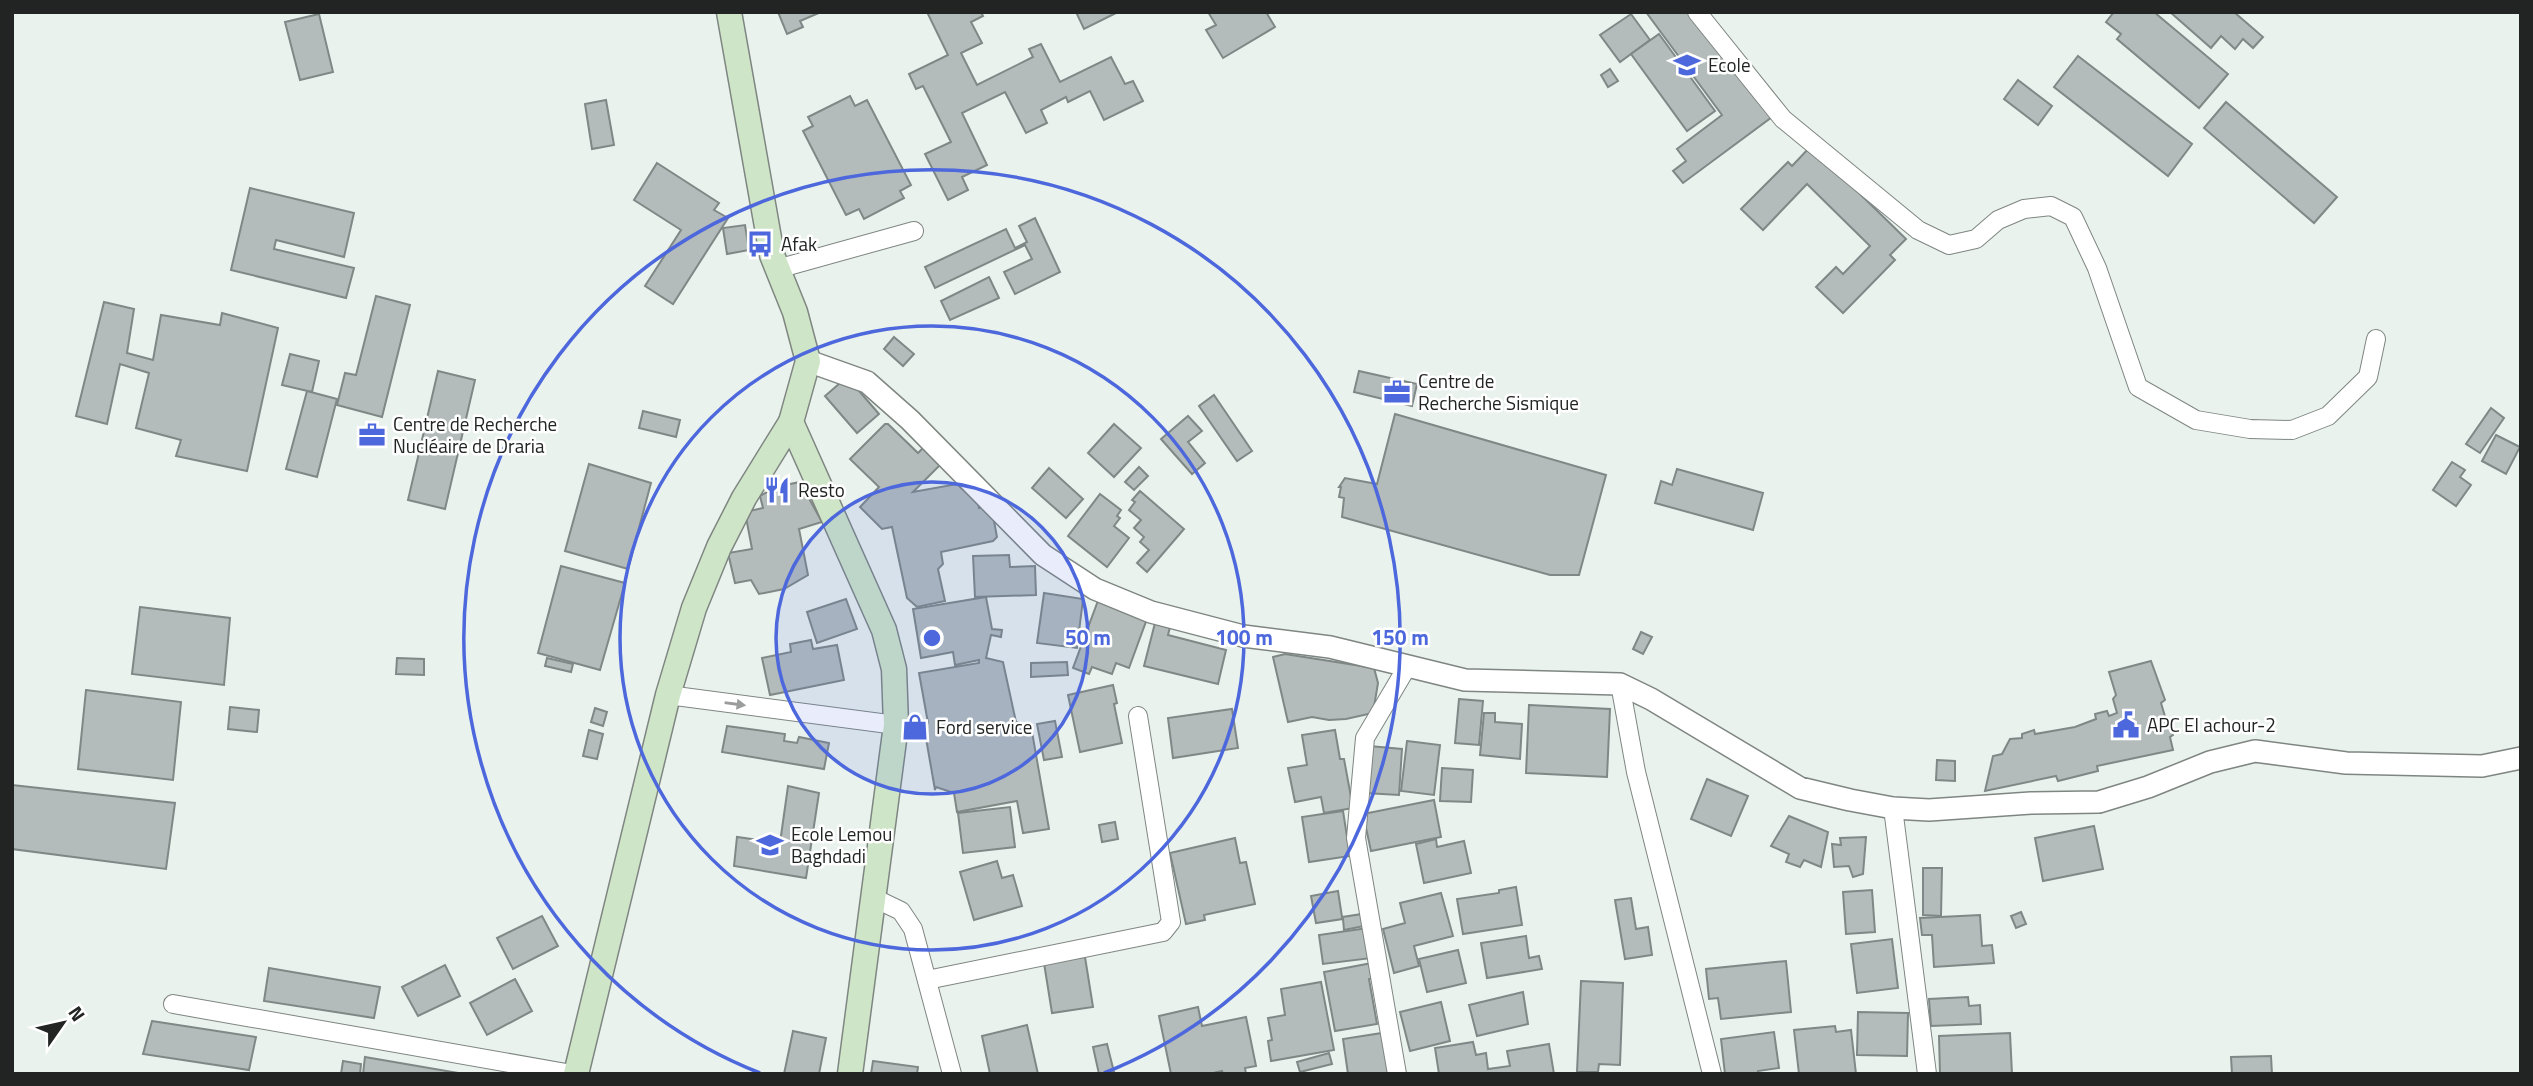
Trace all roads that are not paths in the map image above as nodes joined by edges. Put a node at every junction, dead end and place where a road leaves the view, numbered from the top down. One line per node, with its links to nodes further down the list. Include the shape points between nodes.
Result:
1 (729, 12): 4 (main road)
2 (1697, 12): 5 (street, via 1783,119 1918,230 1949,245 1976,239 1998,220 2024,209 2051,206 2073,217 2097,268 2138,387 2196,420 2250,429 2292,429 2328,416 2368,377)
3 (914, 231): 4 (street)
4 (777, 269): 6 (main road)
5 (2376, 339)
6 (808, 361): 7 (main road); 8 (street, via 867,382 1043,555 1095,589 1151,612)
7 (790, 422): 10 (main road, via 719,547 694,608); 12 (main road, via 884,631 894,669)
8 (1407, 667): 9 (street, via 1465,680); 21 (street, via 1365,738 1356,838)
9 (1620, 684): 14 (street, via 1800,788); 22 (street, via 1636,772)
10 (668, 695): 12 (street, one-way to 12); 18 (main road)
11 (1138, 716): 16 (street, via 1171,922 1167,928)
12 (896, 725): 15 (main road)
13 (2521, 758): 14 (street, via 2482,766 2346,763 2255,751 2210,762 2099,802)
14 (1893, 808): 23 (street)
15 (874, 898): 16 (street, via 901,911 914,929); 19 (main road)
16 (927, 979): 20 (street)
17 (173, 1004): 18 (street)
18 (574, 1074)
19 (850, 1074)
20 (952, 1074)
21 (1397, 1074)
22 (1712, 1074)
23 (1927, 1074)

